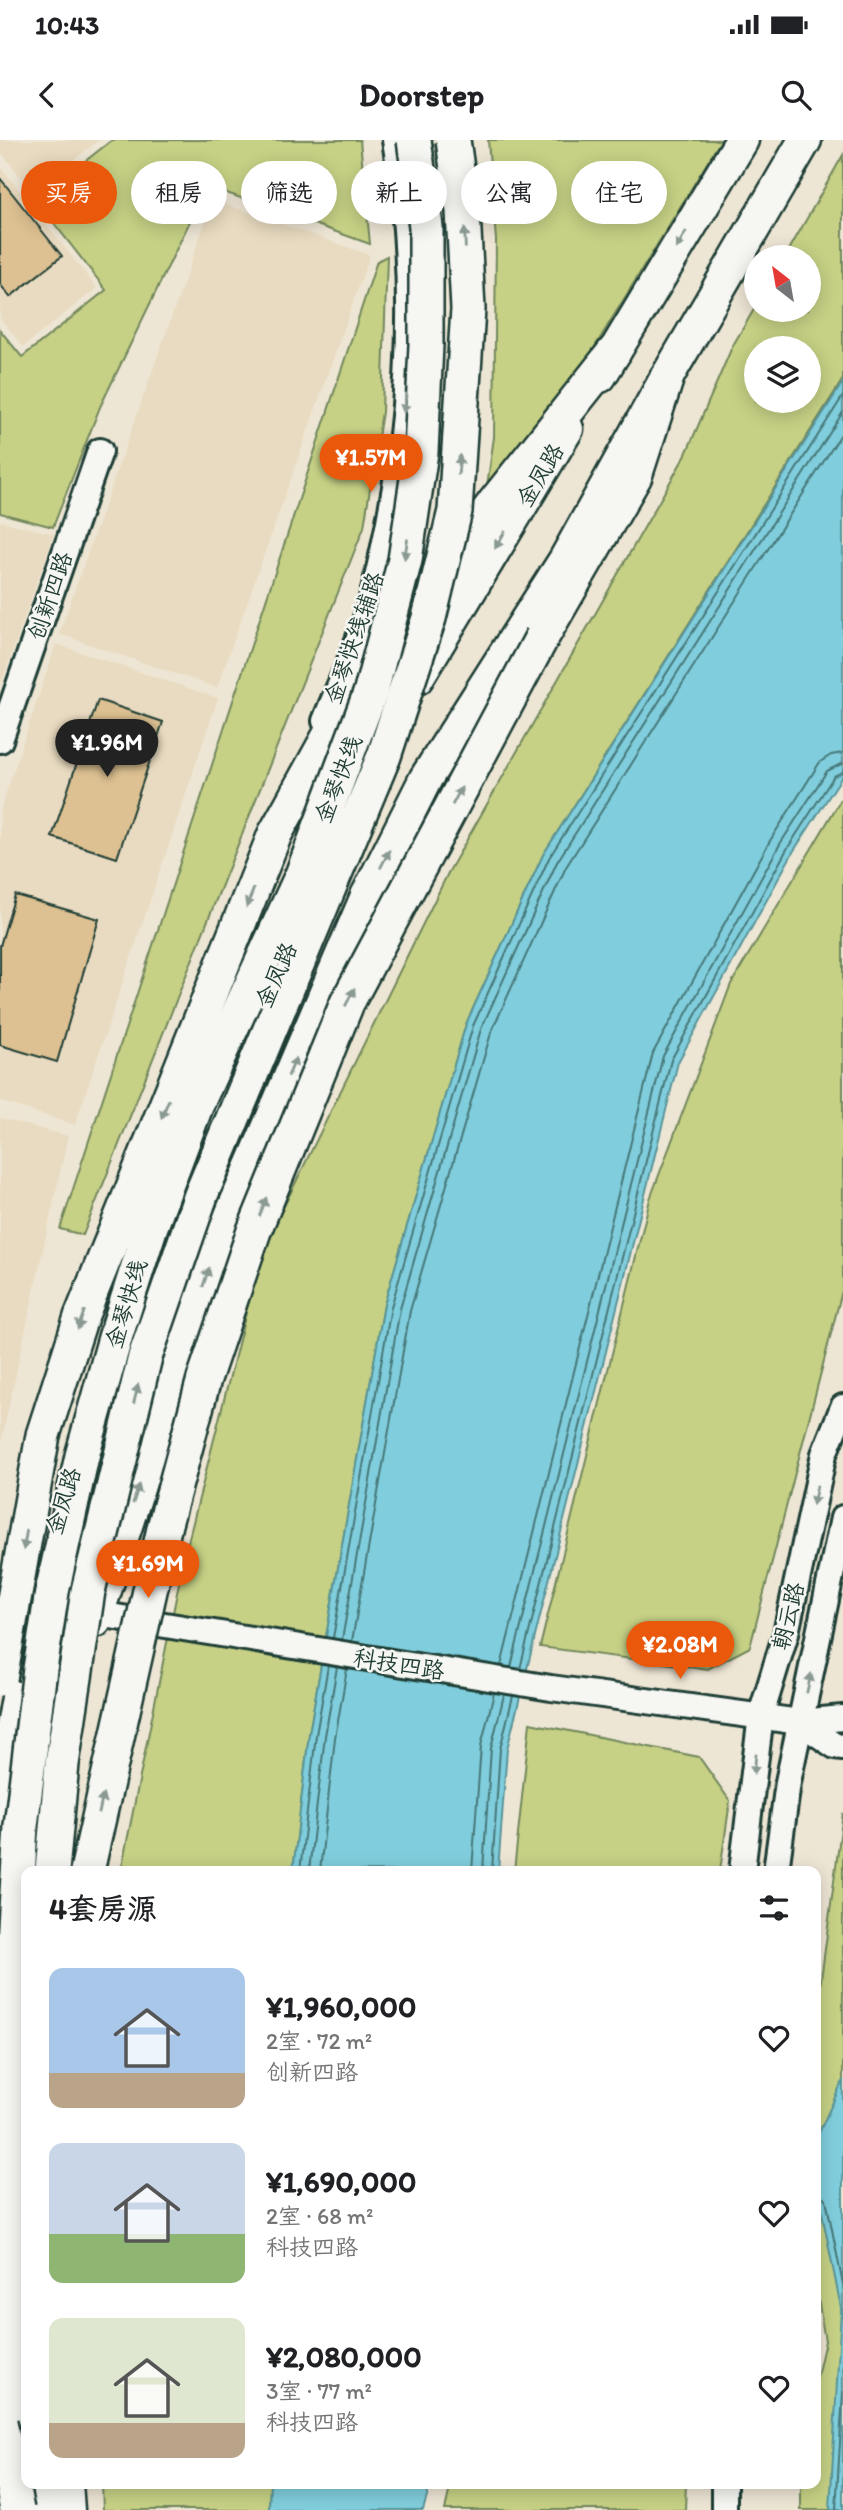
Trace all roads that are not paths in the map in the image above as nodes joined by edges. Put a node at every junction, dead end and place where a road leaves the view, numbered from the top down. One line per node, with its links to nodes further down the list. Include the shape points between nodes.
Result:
1 (395, 140): 10 (street, 金琴快线辅路, one-way to 10, via 411,277 408,370 394,492 370,605 316,745)
2 (414, 140): 33 (highway, 金琴快线, one-way to 33, bridge, via 426,227 426,345 421,452 405,560 371,691 302,875 198,1101 151,1226 82,1456 46,1630 21,1826 14,1942 10,2235)
3 (453, 140): 21 (highway, 金琴快线, one-way to 3, bridge, via 62,1764 88,1591 145,1357 201,1195 384,756 429,618 455,511 468,309 463,211)
4 (741, 140): 6 (main road, 金凤路, one-way to 6)
5 (805, 140): 7 (main road)
6 (614, 352): 10 (highway, via 495,502 343,710); 14 (main road, 金凤路, one-way to 14, via 377,744 239,1061 63,1491)
7 (667, 377): 15 (main road, one-way to 7, via 212,1260 367,896 426,778 565,560); 23 (highway, one-way to 7, bridge, via 164,1524 254,1231 347,1003 542,636 635,476)
8 (100, 452): 9 (street, 创新四路)
9 (0, 740)
10 (275, 834): 16 (highway, one-way to 16, bridge, via 81,1317 56,1393 43,1435)
11 (843, 1407): 17 (street, 朝云路, one-way to 17, via 824,1454 786,1633)
12 (843, 1518): 19 (street, 朝云路, one-way to 12)
13 (0, 1598): 14 (street, 科技四路)
14 (35, 1604): 15 (street, 科技四路); 26 (main road, 金凤路, via 10,1743)
15 (96, 1615): 17 (street, 科技四路, via 551,1688); 22 (main road, via 68,1742)
16 (0, 1679)
17 (761, 1715): 19 (street, 科技四路); 24 (street, 朝云路, one-way to 24)
18 (843, 1718): 19 (street, 科技四路)
19 (800, 1722): 20 (street, 科技四路); 25 (street, 朝云路)
20 (843, 1747)
21 (52, 1866)
22 (59, 1866)
23 (88, 1866)
24 (743, 1866)
25 (777, 1866)
26 (0, 1885)
27 (0, 2377): 32 (main road)
28 (0, 2422): 33 (highway, bridge)
29 (46, 2489): 34 (highway)
30 (66, 2489): 35 (main road)
31 (724, 2489): 36 (street)
32 (10, 2510)
33 (17, 2510)
34 (48, 2510)
35 (68, 2510)
36 (724, 2510)

